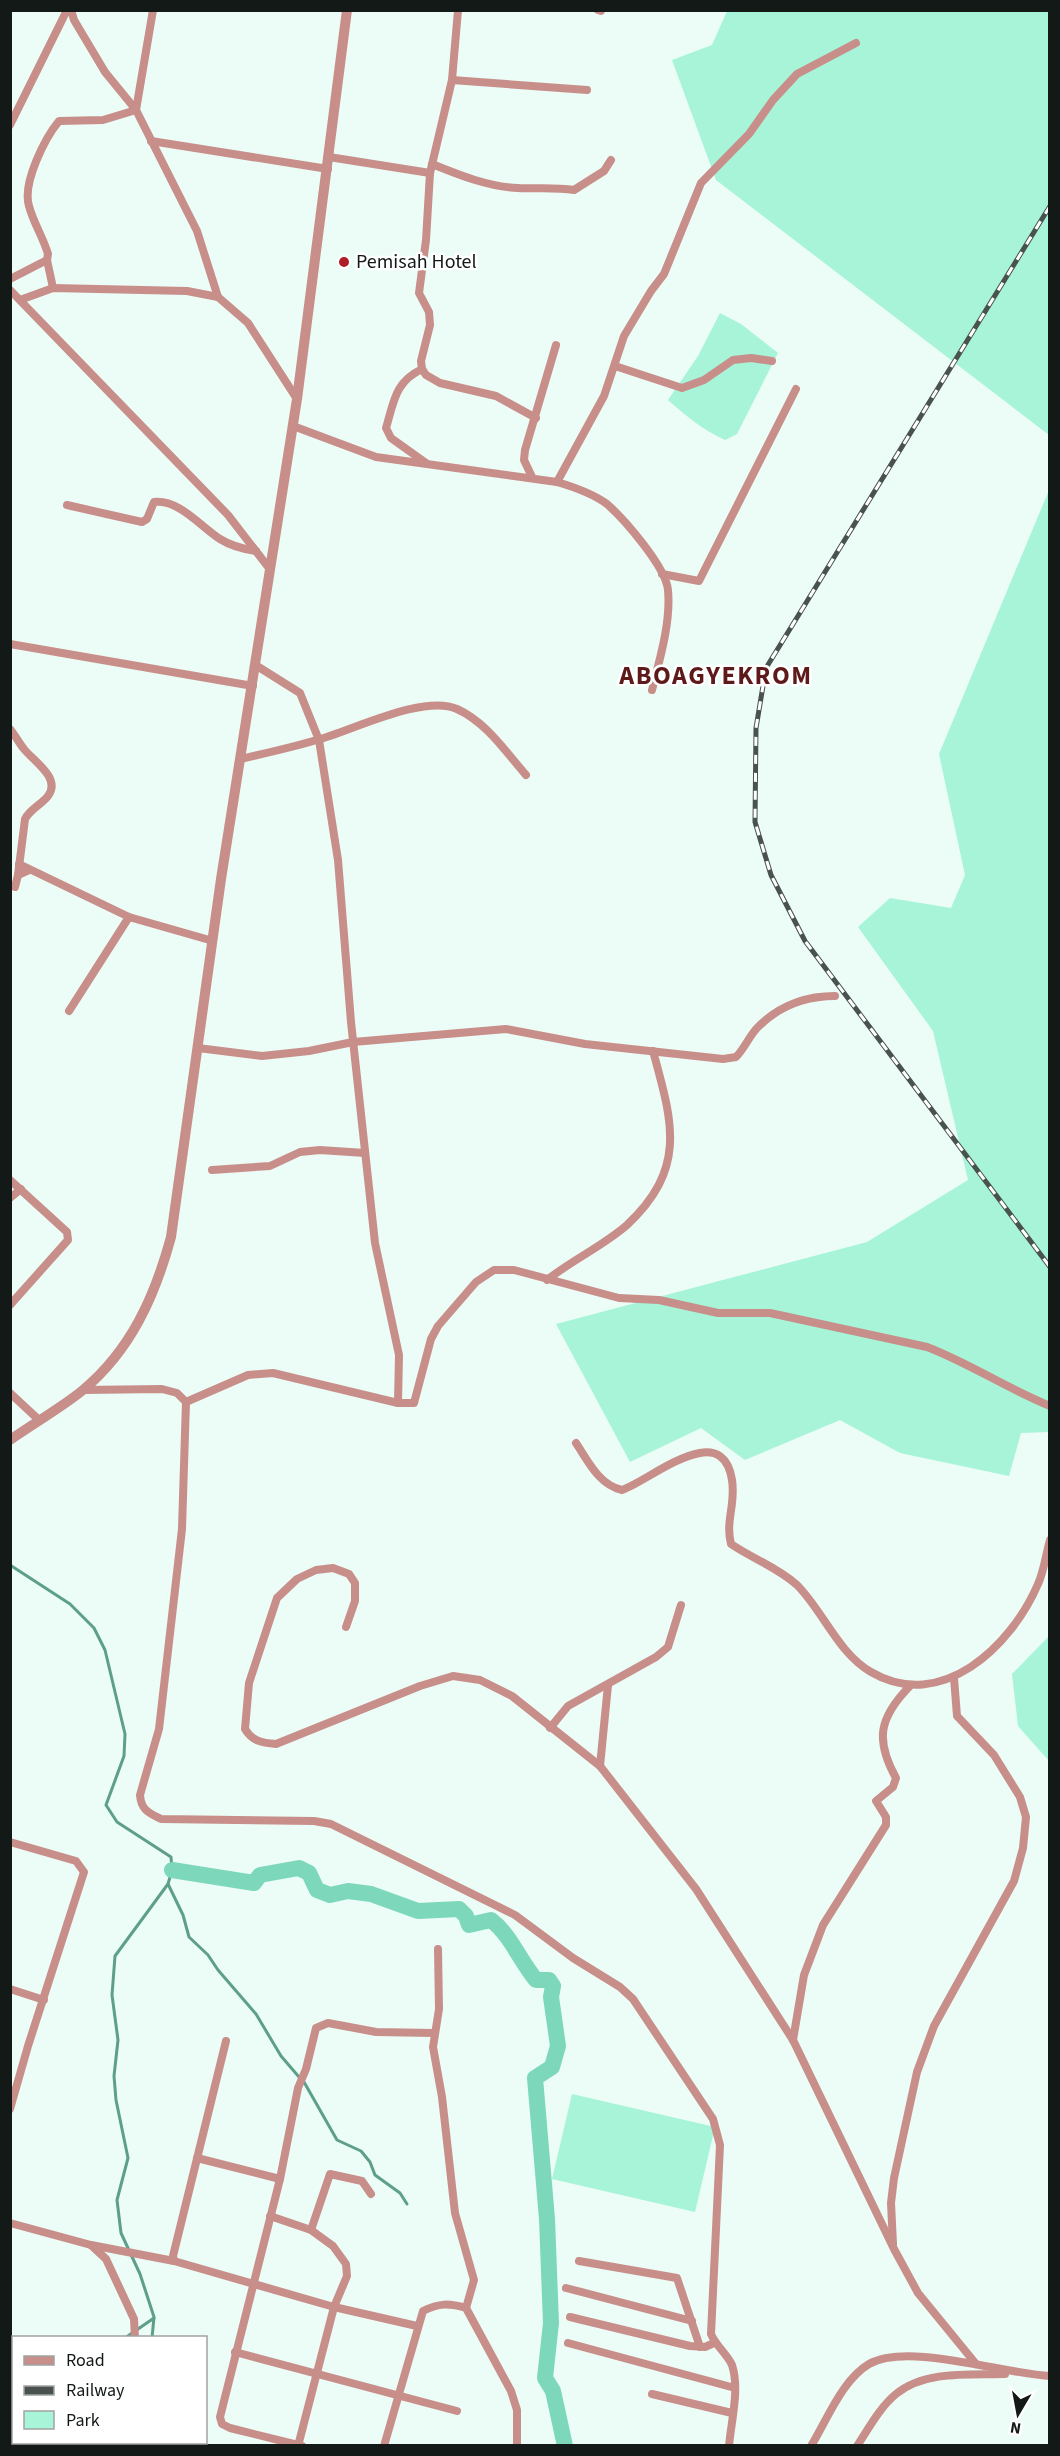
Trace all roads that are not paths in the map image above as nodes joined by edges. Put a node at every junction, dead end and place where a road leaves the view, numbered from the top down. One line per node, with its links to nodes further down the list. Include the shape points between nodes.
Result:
1 (69, 10): 8 (street, via 105,72); 9 (street)
2 (153, 10): 8 (street)
3 (347, 10): 11 (street)
4 (458, 10): 6 (street)
5 (856, 43): 23 (street, via 797,74 749,134 701,183 664,274 624,336)
6 (452, 80): 7 (street); 14 (street)
7 (587, 90)
8 (136, 110): 10 (street); 15 (street, via 103,120 65,119 56,124 28,184 29,206)
9 (10, 125)
10 (151, 141): 13 (street); 19 (street, via 197,231)
11 (329, 157): 13 (street); 14 (street)
12 (611, 160): 14 (street, via 604,171 574,190 554,186 507,187)
13 (328, 169): 26 (street)
14 (431, 169): 24 (street, via 419,293 429,312 430,326)
15 (47, 260): 16 (street); 17 (street)
16 (10, 279)
17 (53, 288): 19 (street, via 188,291); 20 (street)
18 (10, 290): 20 (street)
19 (218, 297): 26 (street, via 248,323)
20 (20, 300): 33 (street, via 206,492)
21 (556, 345): 27 (street)
22 (772, 361): 23 (street, via 733,360 704,380 682,388)
23 (615, 366): 31 (street, via 594,418)
24 (422, 369): 27 (street, via 440,383 496,396); 29 (street, via 405,377 386,428 391,438)
25 (796, 389): 35 (street, via 699,581)
26 (297, 399): 28 (street)
27 (536, 418): 30 (street, via 524,460)
28 (293, 426): 29 (street, via 376,458); 34 (street)
29 (429, 465): 30 (street)
30 (532, 477): 31 (street)
31 (556, 482): 35 (street, via 580,489 607,505 647,549)
32 (68, 505): 33 (street, via 142,522 154,502 161,502 178,508 232,545)
33 (256, 551): 34 (street)
34 (269, 568): 37 (street)
35 (662, 574): 39 (street, via 668,588 665,636)
36 (10, 644): 38 (street)
37 (257, 666): 38 (street); 41 (street, via 300,693)
38 (253, 686): 42 (street)
39 (652, 690)
40 (10, 729): 44 (street, via 48,774 51,787 46,798 27,813)
41 (319, 740): 42 (street); 43 (street, via 372,719 441,705 454,707 471,716 495,738); 52 (street, via 338,860)
42 (240, 759): 49 (street)
43 (526, 775)
44 (19, 864): 45 (street); 46 (street)
45 (29, 870): 46 (street); 48 (street)
46 (18, 875): 47 (street)
47 (15, 887)
48 (129, 918): 49 (street); 51 (street)
49 (213, 941): 53 (street)
50 (835, 996): 54 (street, via 816,996 776,1012 758,1027 736,1057)
51 (69, 1011)
52 (353, 1042): 53 (street, via 262,1056); 54 (street, via 506,1029 585,1044); 55 (street)
53 (198, 1048): 62 (street, via 179,1194 160,1278 141,1320 118,1355)
54 (653, 1051): 60 (street, via 673,1135 664,1173 627,1224)
55 (365, 1153): 56 (street, via 300,1152 270,1166); 65 (street, via 375,1243 399,1355)
56 (212, 1170)
57 (10, 1180): 58 (street)
58 (21, 1189): 59 (street); 61 (street, via 67,1232 68,1240)
59 (10, 1198)
60 (548, 1280): 65 (street, via 514,1270 494,1270 476,1282 431,1339 417,1399 409,1405); 66 (street, via 619,1298 659,1300 718,1313 770,1313 927,1347)
61 (10, 1305)
62 (83, 1390): 64 (street, via 162,1389 177,1393); 67 (street)
63 (10, 1393): 67 (street)
64 (186, 1402): 65 (street, via 248,1375 273,1373); 105 (street, via 182,1529 159,1729 140,1796 141,1805 161,1819 331,1824 515,1915 633,1999 713,2119 720,2145 711,2334)
65 (398, 1403)
66 (1050, 1406)
67 (39, 1420): 68 (street)
68 (10, 1440)
69 (576, 1443): 75 (street, via 602,1481 622,1490 694,1452 723,1459 732,1478 734,1505 727,1528 731,1544 770,1564 798,1586 849,1653 868,1671)
70 (1050, 1540): 73 (street, via 1038,1584 1009,1632 972,1668)
71 (681, 1605): 74 (street, via 668,1647)
72 (346, 1627): 76 (street, via 355,1601 355,1583 349,1574 333,1568 316,1569 297,1579 277,1598 249,1683 245,1729 249,1736 261,1743 276,1744 453,1676 480,1680 512,1696)
73 (954, 1678): 75 (street); 93 (street, via 957,1716 994,1755 1020,1797 1026,1817 1023,1848 1014,1881 934,2026 917,2072 894,2178)
74 (608, 1685): 76 (street, via 568,1706); 77 (street)
75 (909, 1687): 83 (street, via 890,1706 884,1722 887,1761 896,1778 896,1783 876,1801 886,1817 886,1825 823,1925 804,1975)
76 (550, 1728): 77 (street)
77 (600, 1766): 83 (street, via 696,1889)
78 (10, 1842): 81 (street, via 76,1862 84,1872)
79 (438, 1949): 82 (street, via 439,2009)
80 (10, 1989): 81 (street)
81 (44, 2000): 85 (street)
82 (433, 2033): 87 (street, via 376,2032 328,2023 316,2028 298,2088); 99 (street, via 455,2212 474,2280)
83 (793, 2040): 93 (street)
84 (226, 2041): 86 (street)
85 (10, 2109)
86 (197, 2158): 87 (street); 95 (street)
87 (280, 2179): 89 (street)
88 (371, 2194): 91 (street, via 362,2181 330,2174)
89 (270, 2216): 91 (street); 96 (street)
90 (10, 2223): 92 (street)
91 (311, 2230): 98 (street, via 333,2246 346,2264 347,2276)
92 (91, 2246): 95 (street); 103 (street, via 106,2259 134,2319)
93 (894, 2249): 108 (street, via 918,2293)
94 (579, 2260): 101 (street, via 677,2278)
95 (174, 2261): 96 (street)
96 (252, 2283): 98 (street); 107 (street)
97 (566, 2288): 101 (street)
98 (334, 2307): 102 (street); 109 (street)
99 (466, 2308): 102 (street, via 436,2305 423,2311); 119 (street, via 511,2391 517,2410)
100 (570, 2318): 106 (street)
101 (692, 2321): 106 (street)
102 (417, 2326): 114 (street)
103 (135, 2336)
104 (568, 2343): 112 (street)
105 (714, 2343): 106 (street); 112 (street, via 732,2364)
106 (700, 2347)
107 (235, 2352): 109 (street); 117 (street, via 220,2417 222,2424)
108 (976, 2364): 110 (street); 121 (street, via 895,2356 869,2364 850,2382)
109 (317, 2374): 114 (street); 117 (street)
110 (1017, 2374): 111 (street); 122 (street, via 947,2375 898,2392)
111 (1050, 2376)
112 (735, 2388): 116 (street)
113 (652, 2394): 116 (street)
114 (398, 2395): 115 (street); 118 (street)
115 (457, 2411)
116 (732, 2413): 120 (street)
117 (299, 2445)
118 (384, 2445)
119 (517, 2445)
120 (729, 2445)
121 (811, 2445)
122 (857, 2445)

